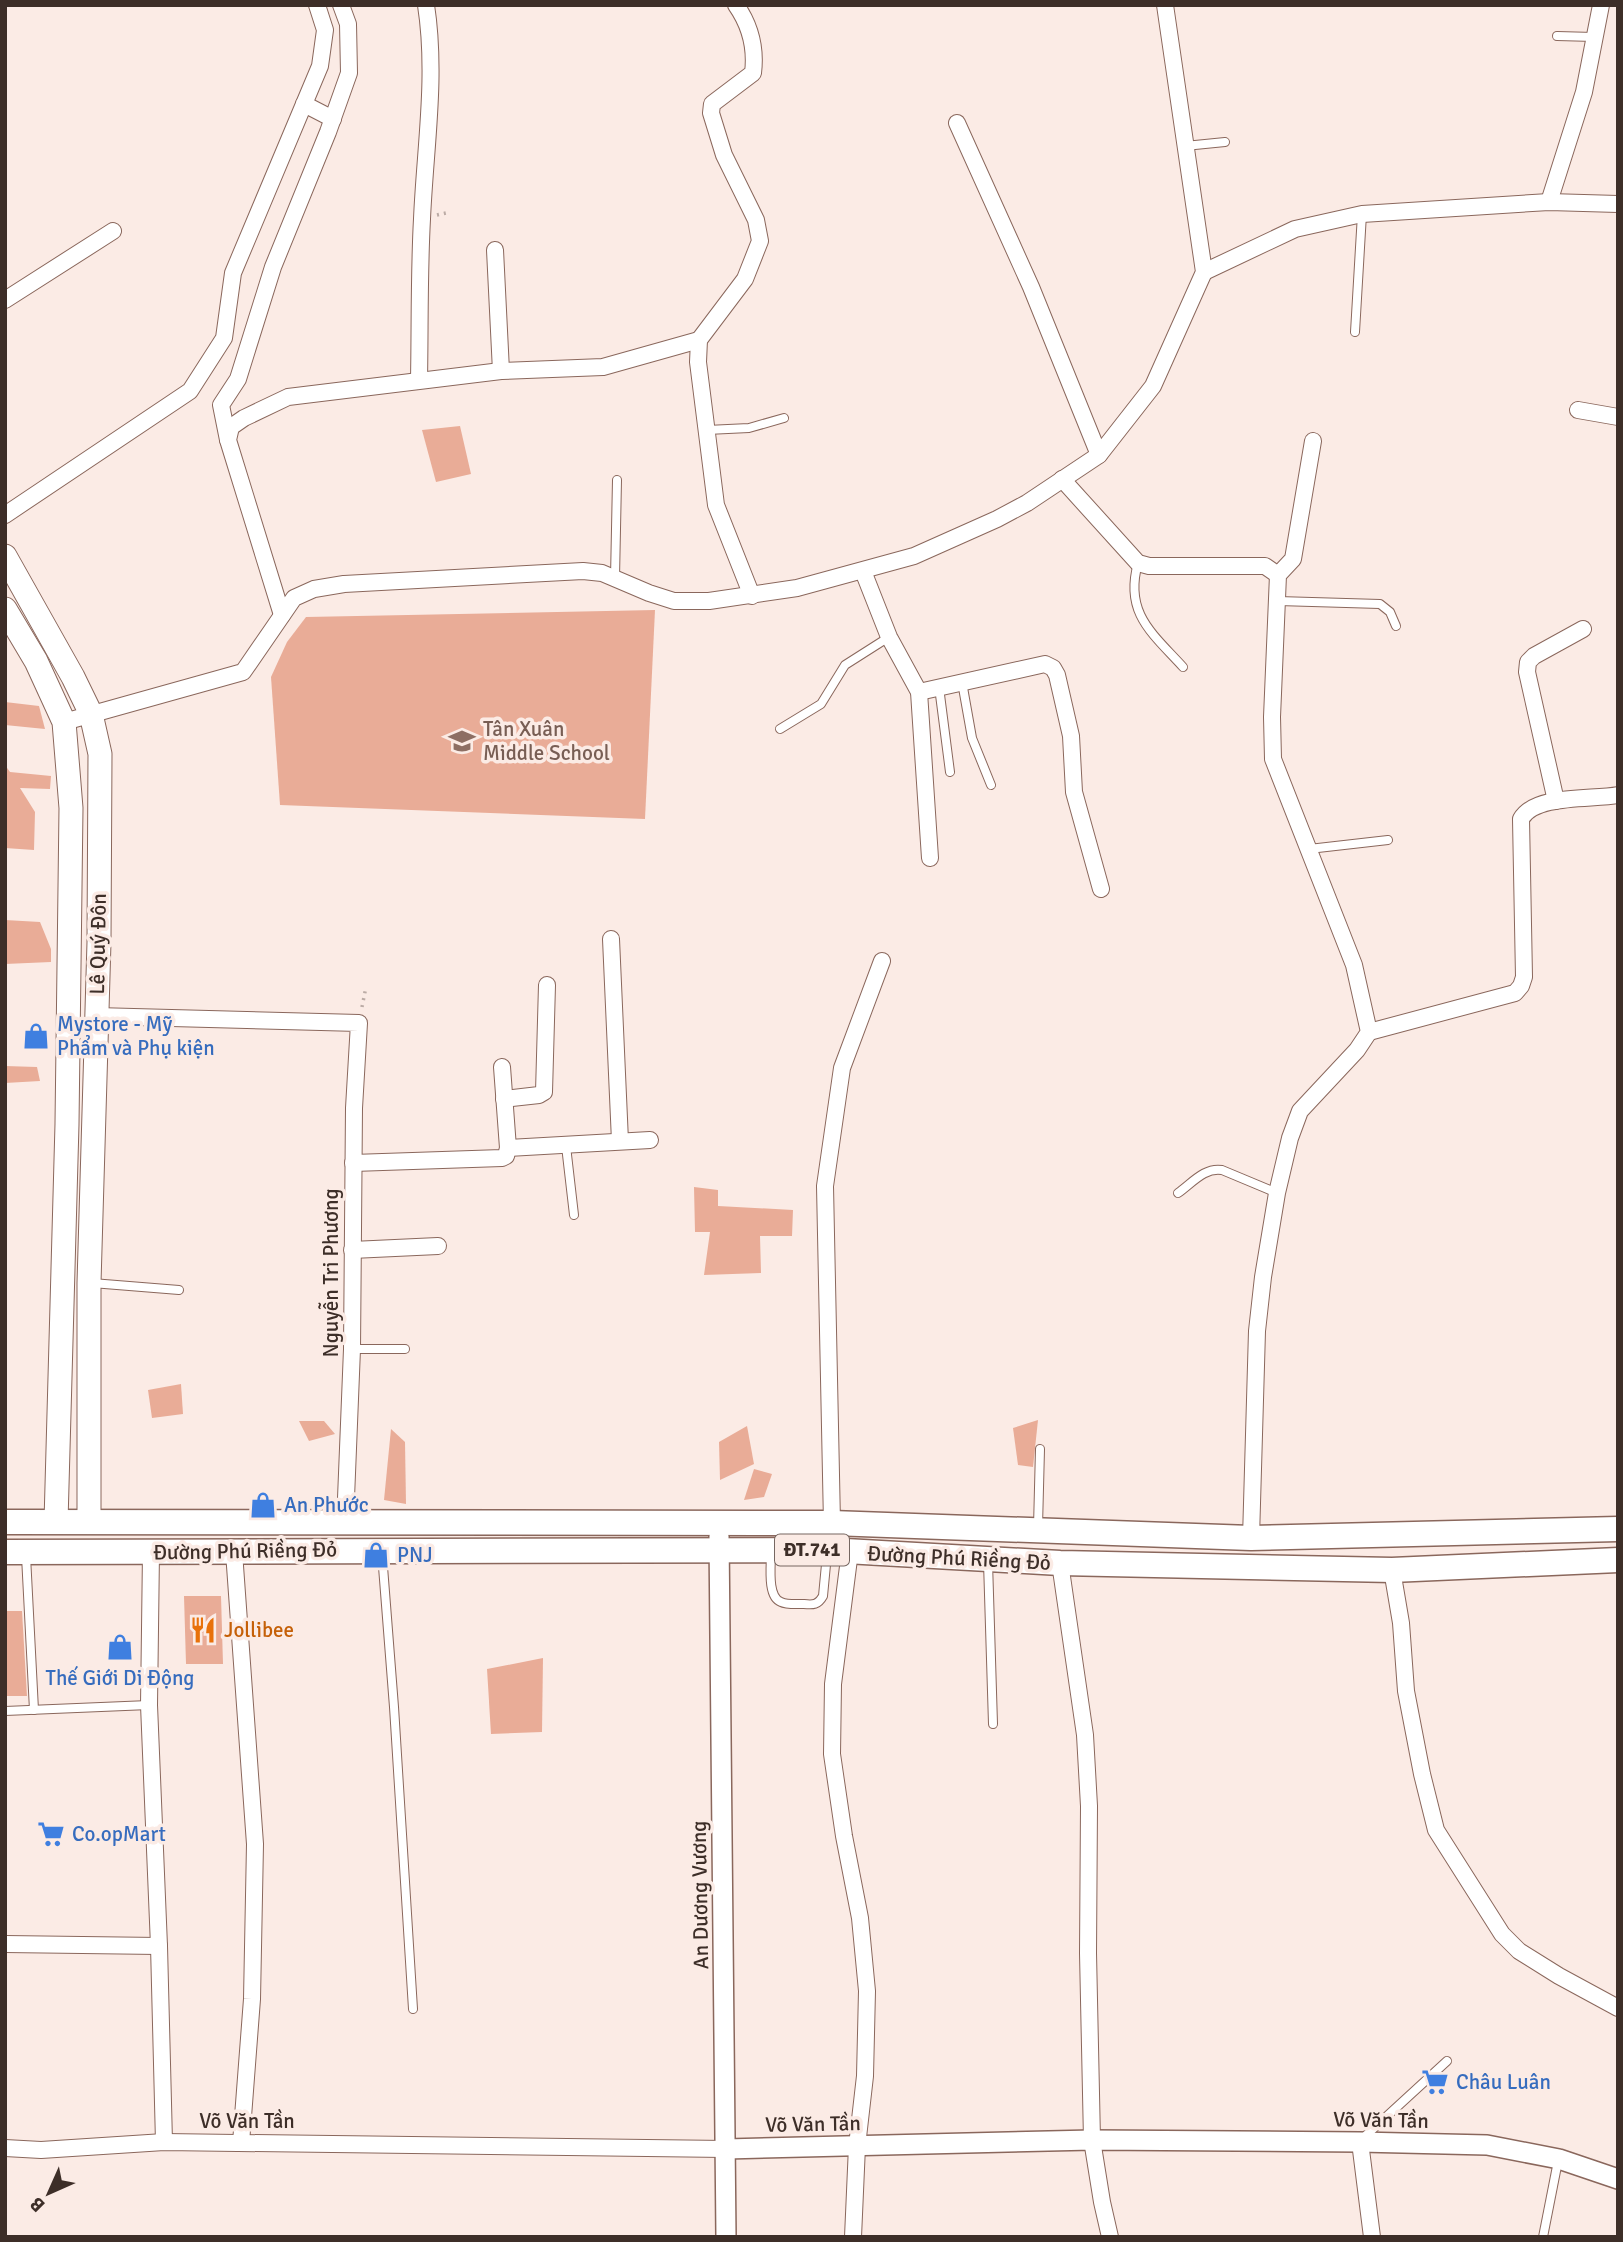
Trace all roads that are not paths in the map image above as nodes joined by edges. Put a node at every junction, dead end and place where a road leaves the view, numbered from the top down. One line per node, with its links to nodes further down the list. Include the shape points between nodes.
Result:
1 (317, 5): 9 (street, via 325,30 320,66)
2 (341, 5): 10 (street, via 348,24 349,73)
3 (426, 5): 24 (street, via 430,124 422,219)
4 (736, 5): 22 (street, via 751,35 753,73 712,104 711,113 724,155 756,220 760,241 746,279)
5 (1165, 5): 13 (street)
6 (1601, 5): 8 (street)
7 (1557, 36): 8 (lane)
8 (1594, 37): 14 (street, via 1584,92)
9 (304, 104): 10 (street); 34 (street, via 233,274 224,338 190,391)
10 (333, 119): 29 (street, via 273,267 237,379 221,405)
11 (957, 123): 31 (street)
12 (1225, 142): 13 (lane)
13 (1185, 146): 19 (street)
14 (1549, 202): 15 (street); 16 (street)
15 (1618, 204)
16 (1362, 214): 19 (street, via 1296,229); 21 (lane)
17 (113, 231): 20 (street)
18 (495, 250): 23 (street)
19 (1204, 272): 31 (street, via 1153,386)
20 (5, 300)
21 (1355, 332)
22 (699, 340): 23 (street, via 603,367); 28 (street)
23 (501, 371): 24 (street)
24 (419, 380): 29 (street, via 288,397 244,418 231,428)
25 (1578, 411): 26 (street)
26 (1618, 417)
27 (784, 418): 28 (lane, via 749,428)
28 (707, 430): 40 (street, via 716,505)
29 (228, 440): 43 (street)
30 (1313, 441): 38 (street, via 1293,559)
31 (1100, 455): 32 (street)
32 (1062, 479): 36 (street); 37 (street, via 997,519 914,555)
33 (617, 480): 39 (lane)
34 (5, 515)
35 (5, 556): 51 (main road, Lê Quý Đôn)
36 (1138, 563): 38 (street, via 1265,566); 47 (lane, via 1133,581 1135,604 1149,632)
37 (863, 571): 40 (street); 46 (street)
38 (1278, 575): 41 (street)
39 (615, 578): 40 (street, via 674,601); 43 (street, via 583,571 344,584 294,598)
40 (752, 596)
41 (1278, 601): 44 (lane, via 1380,604); 59 (street, via 1273,759)
42 (5, 609): 52 (main road, Lê Quý Đôn)
43 (282, 615): 51 (street, via 243,672)
44 (1396, 626)
45 (1583, 629): 57 (street, via 1528,662)
46 (889, 637): 50 (street); 53 (lane, via 845,665 821,704)
47 (1183, 667)
48 (962, 682): 49 (street); 55 (lane, via 972,738); 61 (street, via 1045,664 1058,675 1071,736 1074,792)
49 (939, 687): 50 (street); 54 (lane)
50 (919, 692): 60 (street)
51 (91, 714): 52 (street); 65 (main road, Lê Quý Đôn, via 100,754)
52 (64, 722): 85 (main road, Lê Quý Đôn, via 71,807)
53 (780, 729)
54 (950, 772)
55 (990, 785)
56 (1618, 795): 57 (street)
57 (1556, 801): 66 (street, via 1525,812 1521,819 1521,986 1515,993)
58 (1388, 840): 59 (lane)
59 (1309, 849): 66 (street, via 1353,965)
60 (930, 858)
61 (1101, 889)
62 (611, 939): 70 (street)
63 (883, 961): 88 (street, via 842,1068 825,1186)
64 (547, 985): 68 (street, via 544,1092)
65 (96, 1016): 73 (street, Nguyễn Tri Phương, via 359,1023); 79 (main road, Lê Quý Đôn)
66 (1369, 1032): 75 (street, via 1300,1111)
67 (502, 1067): 68 (street)
68 (504, 1099): 72 (street)
69 (650, 1140): 70 (street)
70 (620, 1141): 71 (street)
71 (566, 1146): 72 (street); 76 (lane)
72 (508, 1148): 73 (street, via 502,1158)
73 (354, 1163): 78 (street, Nguyễn Tri Phương)
74 (1178, 1193): 75 (lane, via 1214,1169)
75 (1277, 1193): 92 (street, via 1257,1331)
76 (574, 1215)
77 (438, 1246): 78 (street)
78 (352, 1250): 81 (street, Nguyễn Tri Phương)
79 (89, 1283): 80 (lane); 86 (main road, Lê Quý Đôn)
80 (179, 1290)
81 (352, 1349): 82 (lane); 87 (street, Nguyễn Tri Phương)
82 (405, 1349)
83 (1040, 1449): 91 (lane)
84 (5, 1522): 85 (main road, Đường Phú Riềng Đỏ / ĐT.741)
85 (56, 1522): 86 (main road, Đường Phú Riềng Đỏ / ĐT.741); 97 (main road)
86 (89, 1522): 87 (main road, Đường Phú Riềng Đỏ / ĐT.741); 98 (main road)
87 (345, 1523): 89 (main road, Đường Phú Riềng Đỏ / ĐT.741)
88 (832, 1523): 89 (main road, Đường Phú Riềng Đỏ / ĐT.741); 91 (main road, Đường Phú Riềng Đỏ / ĐT.741)
89 (719, 1524): 101 (street, An Dương Vương)
90 (1618, 1529): 92 (main road, Đường Phú Riềng Đỏ / ĐT.741)
91 (1038, 1530): 92 (main road, Đường Phú Riềng Đỏ / ĐT.741)
92 (1251, 1538)
93 (381, 1550): 100 (main road, Đường Phú Riềng Đỏ / ĐT.741); 101 (main road, Đường Phú Riềng Đỏ / ĐT.741); 113 (lane)
94 (771, 1550): 95 (main road, Đường Phú Riềng Đỏ / ĐT.741); 95 (lane, via 775,1598 814,1605 823,1596); 101 (main road, Đường Phú Riềng Đỏ / ĐT.741)
95 (839, 1551): 102 (main road, Đường Phú Riềng Đỏ / ĐT.741); 119 (street, via 832,1754 860,1918 867,1991)
96 (16, 1552): 97 (main road, Đường Phú Riềng Đỏ / ĐT.741); 107 (lane)
97 (54, 1552): 98 (main road, Đường Phú Riềng Đỏ / ĐT.741)
98 (89, 1552): 99 (main road, Đường Phú Riềng Đỏ / ĐT.741)
99 (151, 1552): 100 (main road, Đường Phú Riềng Đỏ / ĐT.741); 106 (street)
100 (234, 1552): 118 (street, via 255,1844 252,1999)
101 (718, 1552): 121 (street, An Dương Vương)
102 (988, 1559): 104 (main road, Đường Phú Riềng Đỏ / ĐT.741); 109 (lane)
103 (1618, 1560): 105 (main road, Đường Phú Riềng Đỏ / ĐT.741)
104 (1060, 1563): 105 (main road, Đường Phú Riềng Đỏ / ĐT.741); 115 (street, via 1088,1782)
105 (1392, 1570): 112 (street, via 1406,1691 1436,1830 1502,1934 1520,1951)
106 (149, 1705): 107 (lane); 111 (street)
107 (34, 1710): 108 (lane)
108 (5, 1711)
109 (993, 1724)
110 (5, 1944): 111 (street)
111 (159, 1946): 117 (street)
112 (1618, 2008)
113 (414, 2009)
114 (1447, 2061): 116 (lane)
115 (1092, 2140): 116 (street, Võ Văn Tần); 119 (street, Võ Văn Tần); 126 (street)
116 (1360, 2141): 122 (street, Võ Văn Tần, via 1487,2145); 127 (street)
117 (164, 2142): 118 (street, Võ Văn Tần); 120 (street, Võ Văn Tần)
118 (241, 2143): 121 (street, Võ Văn Tần)
119 (857, 2146): 121 (street, Võ Văn Tần); 125 (street)
120 (5, 2148)
121 (726, 2149): 124 (street, An Dương Vương)
122 (1559, 2159): 123 (street, Võ Văn Tần); 128 (lane)
123 (1618, 2179)
124 (726, 2237)
125 (853, 2237)
126 (1110, 2237)
127 (1372, 2237)
128 (1544, 2237)

